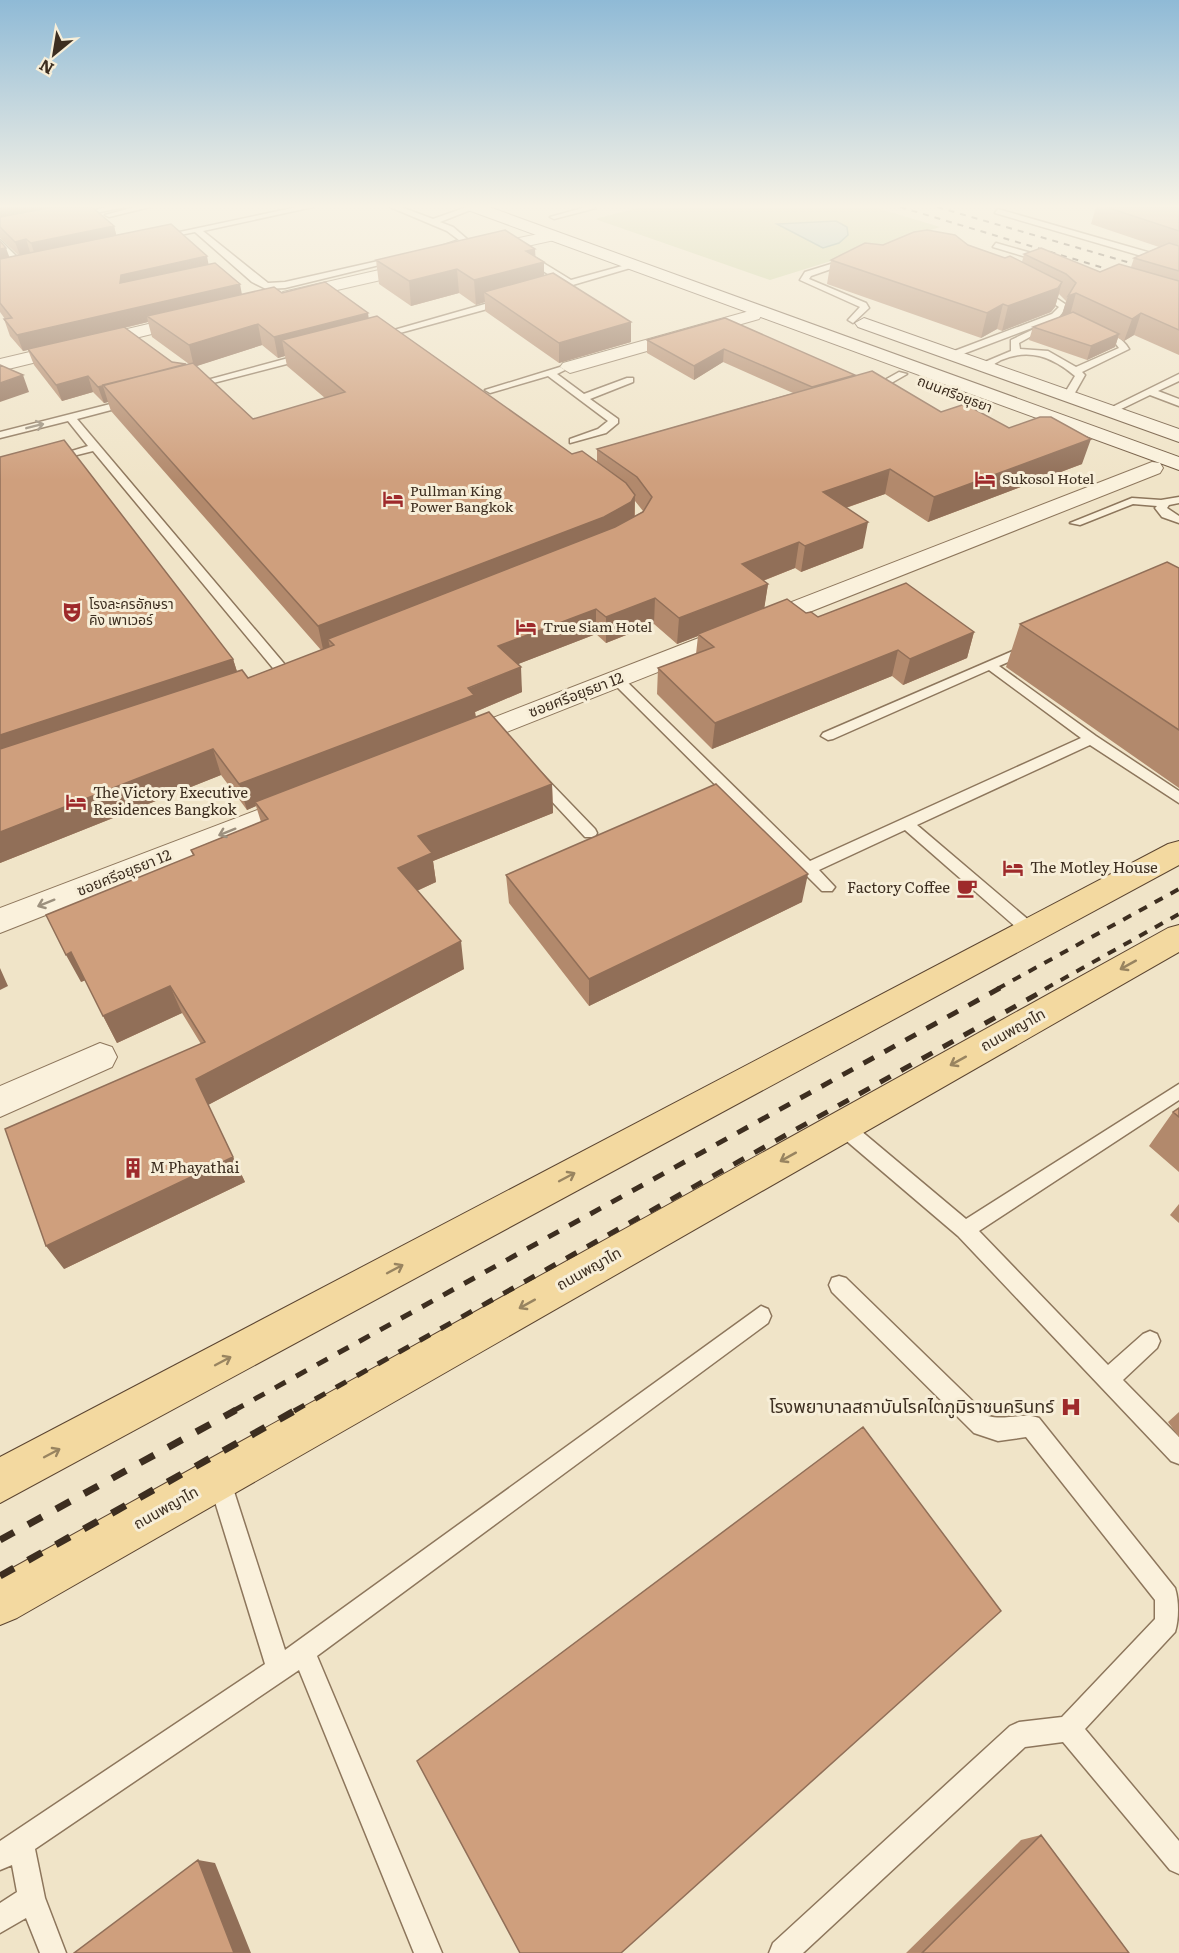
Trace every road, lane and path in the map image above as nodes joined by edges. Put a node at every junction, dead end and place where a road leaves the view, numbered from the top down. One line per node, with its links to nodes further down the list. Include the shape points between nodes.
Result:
1 (281, 298): 7 (main road)
2 (721, 298): 8 (main road, ถนนศรีอยุธยา)
3 (774, 298): 45 (main road, ถนนศรีอยุธยา)
4 (848, 298): 12 (lane, via 865,308)
5 (1054, 298): 22 (lane, via 1064,306 1054,316)
6 (514, 299): 15 (lane)
7 (265, 302)
8 (734, 303): 11 (main road, ถนนศรีอยุธยา); 45 (main road, ถนนศรีอยุธยา)
9 (832, 314): 12 (main road)
10 (209, 315): 16 (main road)
11 (753, 315): 25 (main road); 28 (main road, ถนนศรีอยุธยา)
12 (853, 320): 22 (main road)
13 (1064, 321): 20 (lane, via 1017,339)
14 (1084, 325): 26 (lane, via 1124,349)
15 (392, 332): 17 (lane); 18 (lane)
16 (130, 333): 19 (main road); 23 (main road)
17 (372, 338)
18 (404, 340)
19 (149, 346)
20 (1016, 351): 24 (lane); 26 (lane, via 1046,353)
21 (315, 354): 32 (lane)
22 (952, 355): 24 (main road)
23 (0, 365)
24 (983, 366): 36 (main road)
25 (570, 367): 27 (lane)
26 (1075, 371): 36 (lane, via 1080,375)
27 (550, 373): 34 (lane); 37 (lane)
28 (902, 374): 31 (lane); 51 (main road, ถนนศรีอยุธยา)
29 (1179, 377): 35 (lane)
30 (630, 380): 37 (lane)
31 (879, 386): 33 (lane); 39 (lane)
32 (184, 388)
33 (868, 389)
34 (490, 390)
35 (1150, 391): 40 (lane); 41 (lane)
36 (1068, 396): 41 (main road)
37 (583, 398): 46 (lane, via 614,420 603,431)
38 (139, 399): 42 (lane)
39 (904, 399)
40 (1179, 403)
41 (1109, 411): 44 (main road)
42 (70, 417): 43 (lane, one-way to 42); 47 (lane)
43 (0, 435)
44 (1179, 436)
45 (1132, 439): 48 (main road, ถนนศรีอยุธยา); 50 (main road, ถนนศรีอยุธยา)
46 (574, 441)
47 (95, 447): 49 (lane); 59 (lane)
48 (1179, 448)
49 (42, 463)
50 (1179, 464)
51 (1152, 468): 52 (main road, ถนนศรีอยุธยา); 60 (main road, ซอยศรีอยุธยา 12)
52 (1179, 478)
53 (1179, 500): 54 (lane)
54 (1163, 503): 55 (lane, via 1162,511); 56 (lane, via 1132,501)
55 (1179, 520)
56 (1076, 523)
57 (1043, 642): 58 (lane)
58 (990, 665): 61 (lane); 62 (lane)
59 (287, 676)
60 (616, 679): 63 (main road, ซอยศรีอยุธยา 12, via 498,736); 70 (lane)
61 (828, 736)
62 (1091, 739): 66 (lane); 67 (lane)
63 (436, 750)
64 (529, 768): 68 (lane)
65 (327, 793): 72 (main road, ซอยศรีอยุธยา 12, one-way to 72)
66 (1179, 798)
67 (906, 823): 70 (lane); 73 (lane)
68 (590, 832)
69 (1179, 852): 73 (main road)
70 (807, 869): 71 (lane)
71 (827, 887)
72 (0, 921)
73 (1031, 932): 86 (main road, one-way to 73)
74 (1179, 937): 78 (main road, ถนนพญาไท, one-way to 78)
75 (100, 1057): 77 (main road)
76 (1179, 1091): 79 (lane)
77 (0, 1102)
78 (842, 1126): 79 (lane); 85 (main road, ถนนพญาไท, one-way to 85)
79 (965, 1230): 83 (lane)
80 (839, 1285): 90 (lane, via 982,1425 998,1430 1031,1426 1167,1596 1167,1624)
81 (761, 1316): 88 (lane)
82 (1150, 1341): 83 (lane)
83 (1108, 1379): 84 (lane)
84 (1179, 1453)
85 (218, 1478): 87 (main road, ถนนพญาไท); 89 (lane)
86 (0, 1481)
87 (0, 1601)
88 (303, 1651): 89 (lane); 97 (lane)
89 (279, 1670): 91 (lane)
90 (1068, 1729): 92 (lane); 95 (lane, via 1019,1735)
91 (10, 1850): 93 (lane)
92 (1179, 1861)
93 (32, 1898): 94 (lane); 96 (lane)
94 (0, 1919)
95 (793, 1949)
96 (53, 1951)
97 (428, 1953)

